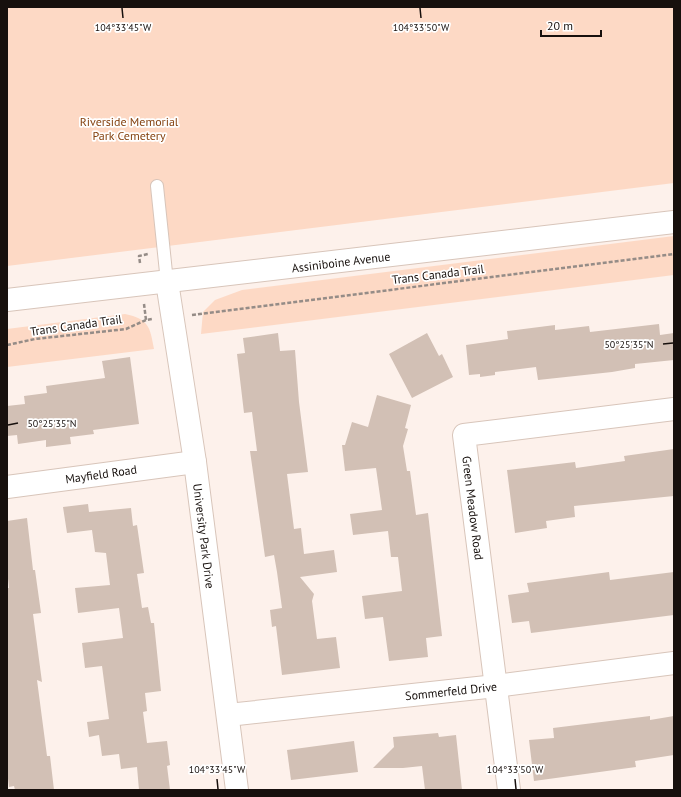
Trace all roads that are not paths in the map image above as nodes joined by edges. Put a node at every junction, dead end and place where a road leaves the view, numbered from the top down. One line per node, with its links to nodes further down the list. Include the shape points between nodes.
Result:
1 (157, 186): 3 (lane)
2 (674, 222): 3 (street, Assiniboine Avenue)
3 (167, 282): 4 (street, Assiniboine Avenue); 6 (street, University Park Drive)
4 (7, 300)
5 (674, 409): 9 (street, Green Meadow Road, via 464,435)
6 (195, 462): 7 (street, Mayfield Road); 10 (street, University Park Drive)
7 (7, 487)
8 (674, 663): 9 (street, Sommerfeld Drive)
9 (496, 686): 10 (street, Sommerfeld Drive); 12 (street, Green Meadow Road)
10 (228, 715): 11 (street, University Park Drive)
11 (237, 790)
12 (508, 790)

